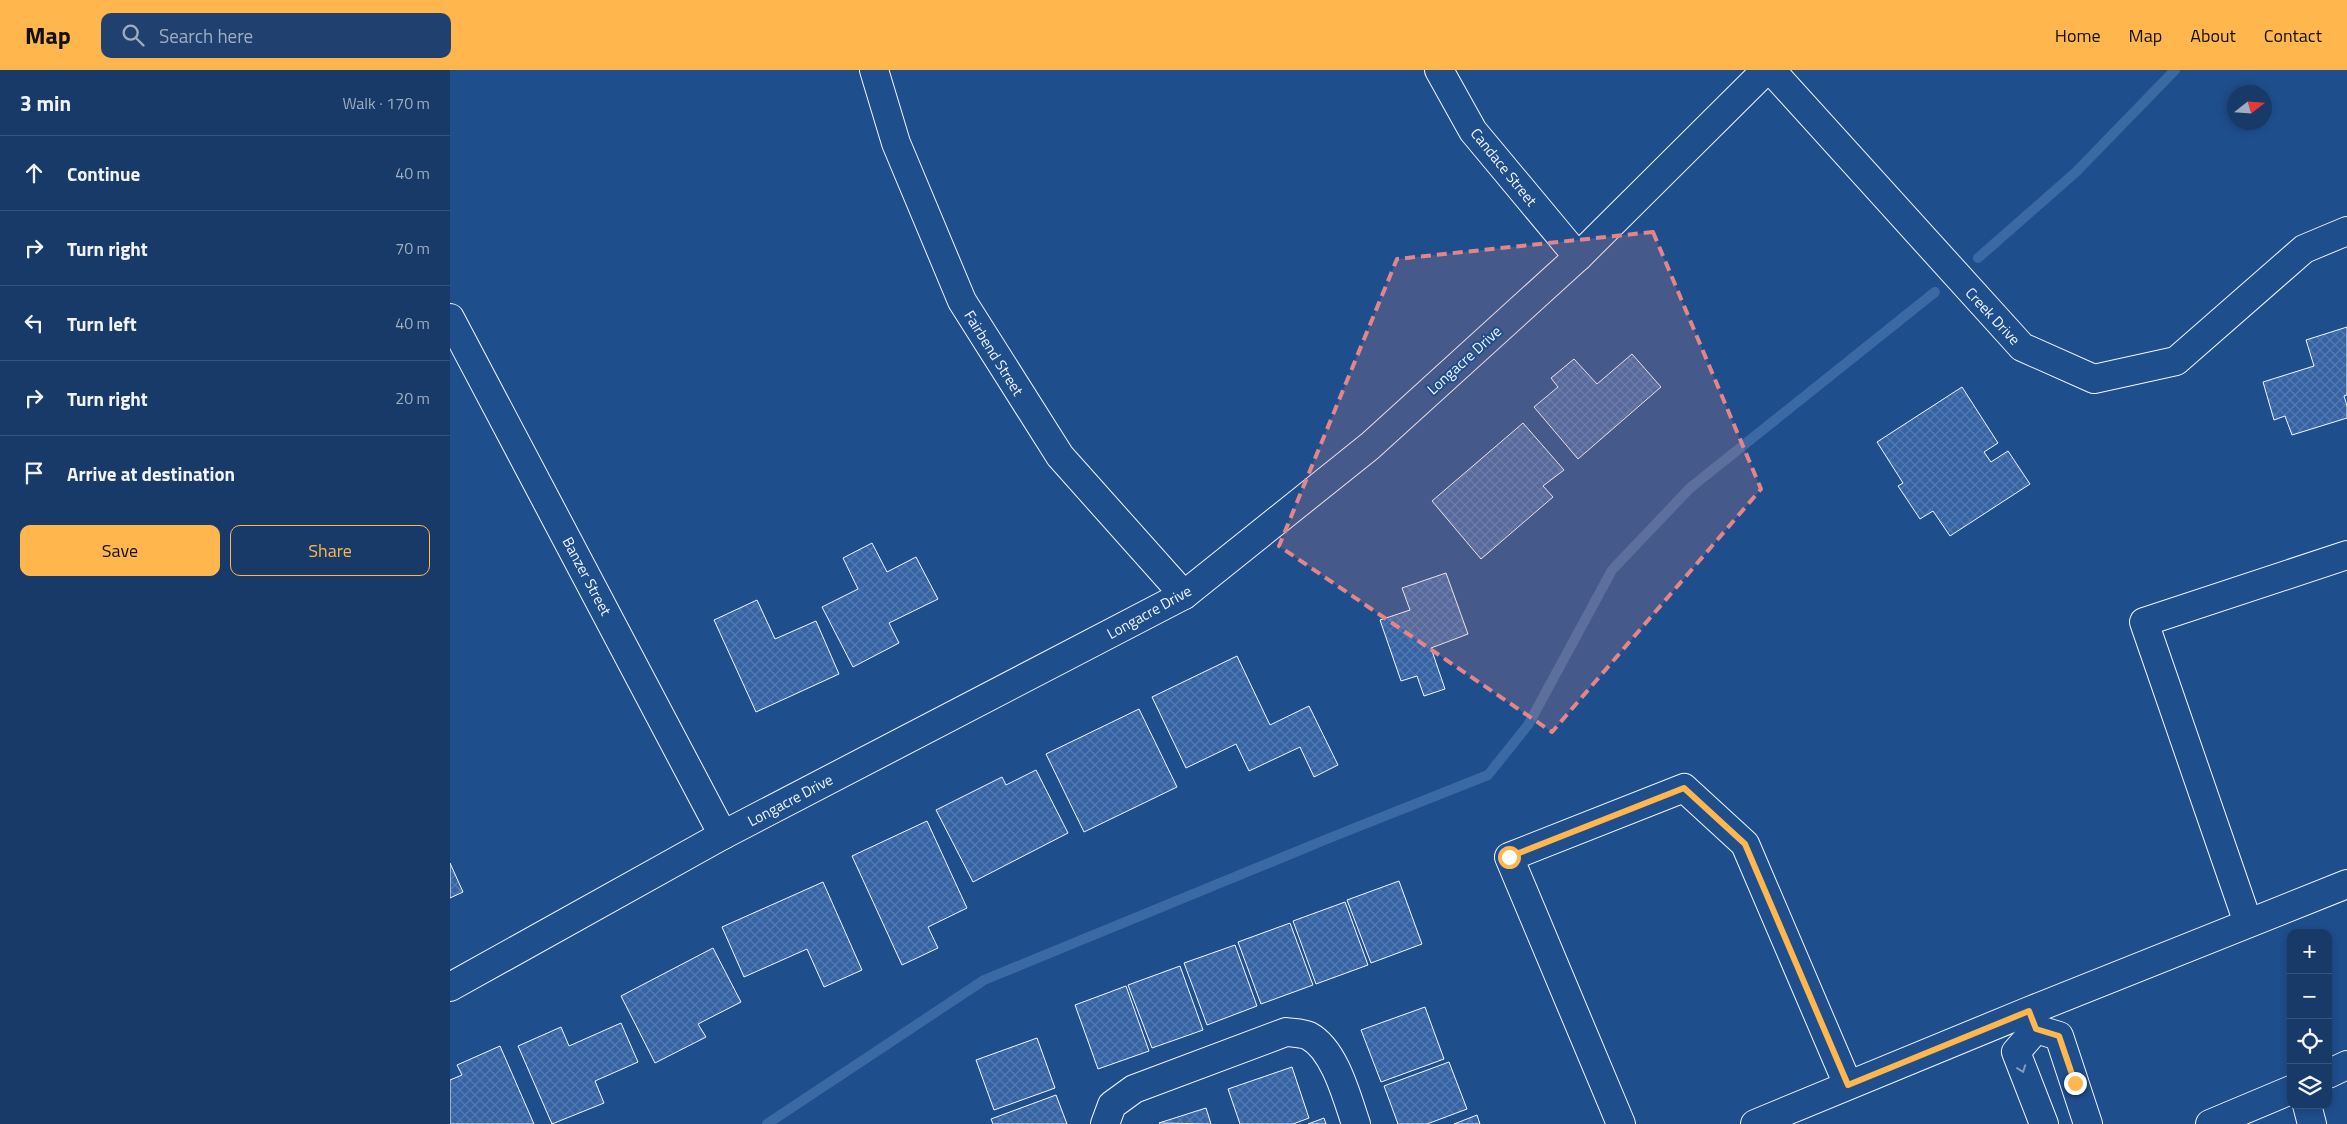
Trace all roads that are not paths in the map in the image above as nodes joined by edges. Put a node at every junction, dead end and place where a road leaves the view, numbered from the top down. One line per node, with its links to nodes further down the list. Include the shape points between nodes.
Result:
1 (874, 70): 9 (street, Fairbend Street, via 896,143 962,302 1060,456)
2 (1439, 70): 6 (street, Candace Street, via 1473,131)
3 (1766, 70): 6 (street, Longacre Drive)
4 (1770, 70): 5 (street, Creek Drive, via 2022,347 2094,379 2176,361 2304,249)
5 (2347, 230)
6 (1578, 257): 9 (street, Longacre Drive, via 1370,446)
7 (450, 318): 10 (street, Banzer Street)
8 (2347, 555): 12 (street, via 2144,622)
9 (1184, 595): 10 (street, Longacre Drive)
10 (723, 836): 13 (street, Longacre Drive)
11 (2347, 884): 12 (street)
12 (2248, 923): 14 (street)
13 (450, 987)
14 (2033, 1020): 17 (street, via 2059,1036); 18 (street); 20 (street, one-way to 20, via 2016,1052)
15 (2347, 1065): 16 (street)
16 (2332, 1072)
17 (2075, 1083): 20 (street); 27 (street)
18 (1848, 1085): 24 (street, via 1745,844 1684,788 1509,857); 25 (street)
19 (2287, 1092): 28 (street)
20 (2033, 1098): 26 (street)
21 (2308, 1109): 29 (street)
22 (1105, 1124): 23 (street, via 1112,1105 1134,1089 1286,1032 1308,1036 1322,1046 1338,1074)
23 (1356, 1124)
24 (1621, 1124)
25 (1755, 1124)
26 (2044, 1124)
27 (2088, 1124)
28 (2210, 1124)
29 (2312, 1124)

